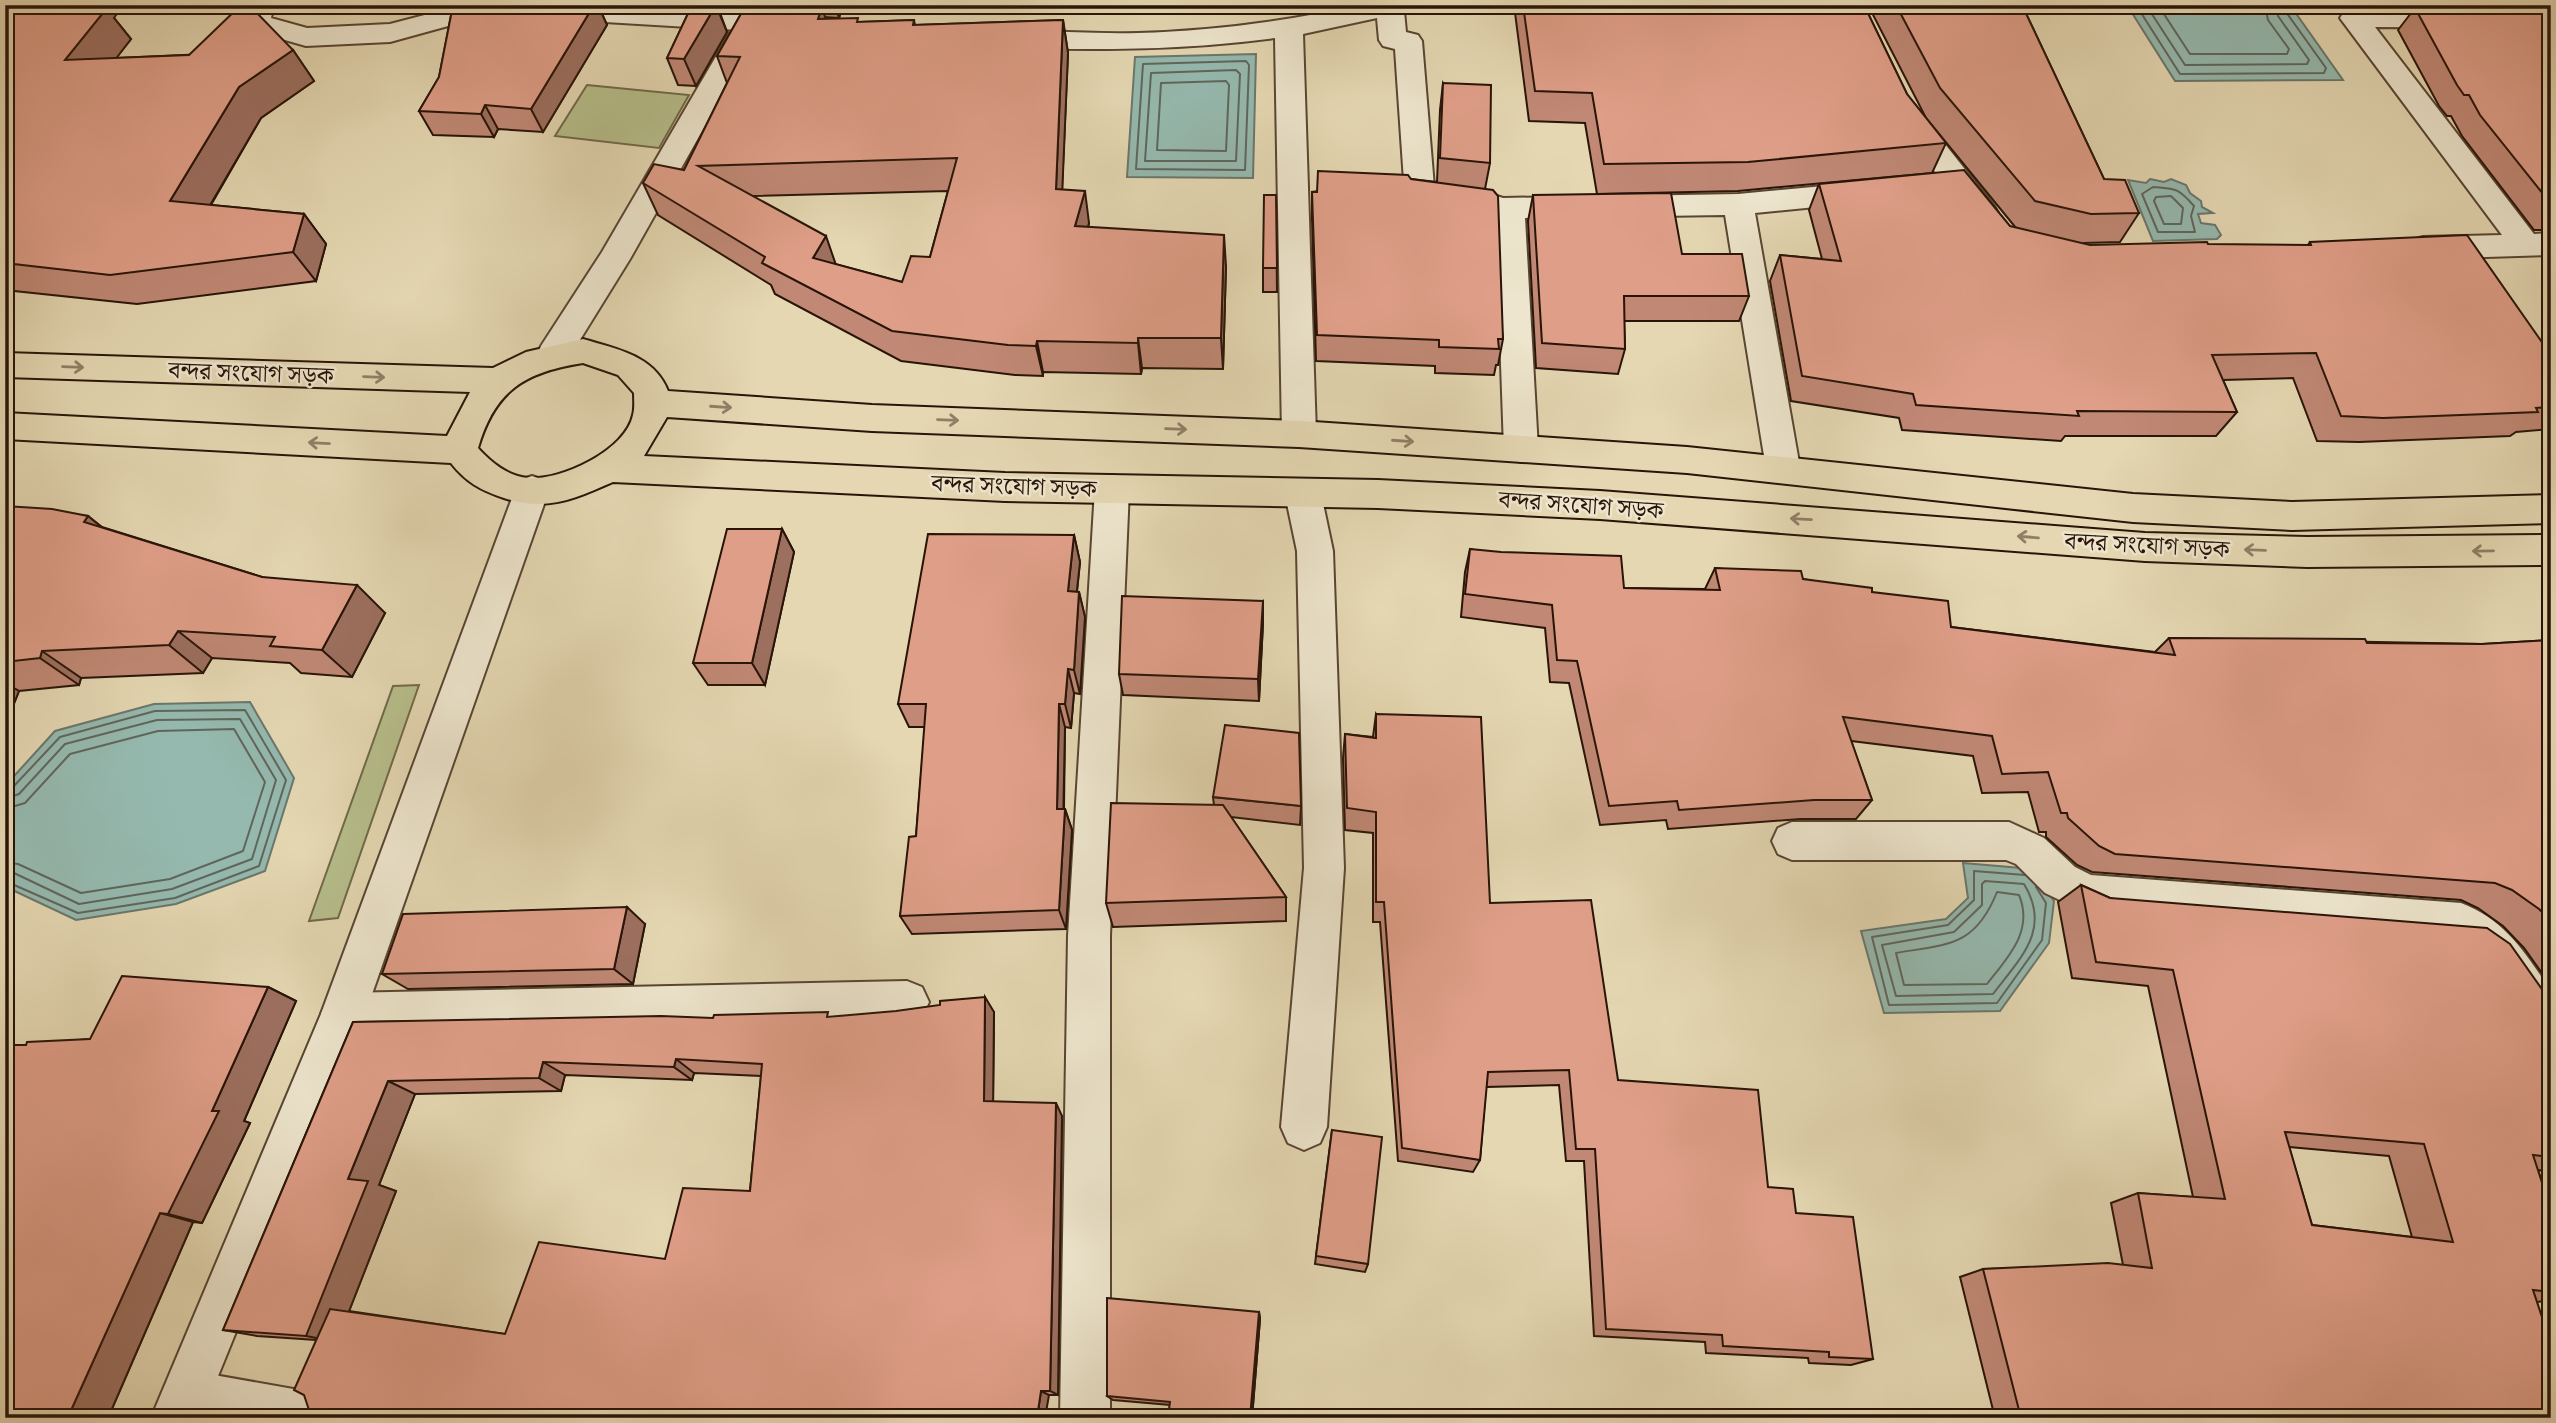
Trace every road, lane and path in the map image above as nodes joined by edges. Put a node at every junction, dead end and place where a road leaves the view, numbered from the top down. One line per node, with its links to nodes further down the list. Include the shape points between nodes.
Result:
1 (260, 5): 4 (street, via 256,23 306,37 390,33 488,7)
2 (1393, 6): 7 (street); 12 (street, via 1394,40 1408,41 1420,197 1484,202)
3 (2347, 11): 5 (street); 14 (street)
4 (757, 13): 6 (street); 16 (street)
5 (2551, 20)
6 (819, 27)
7 (1289, 27): 8 (street, via 1153,41); 21 (street)
8 (984, 39)
9 (1894, 87): 13 (street, via 1945,184)
10 (1889, 189): 11 (street)
11 (1738, 204): 12 (street); 25 (street)
12 (1501, 208): 22 (street, via 1511,220)
13 (1999, 232)
14 (2538, 244): 15 (street)
15 (2390, 249)
16 (553, 355): 18 (highway); 19 (highway, via 583,351 633,366 647,382)
17 (5, 365): 18 (highway, বন্দর সংযোগ সড়ক, one-way to 18)
18 (496, 380): 23 (highway, via 466,424)
19 (653, 403): 21 (highway, বন্দর সংযোগ সড়ক, one-way to 21, via 873,418); 24 (highway, via 648,426 634,448)
20 (5, 426): 23 (highway, one-way to 20)
21 (1300, 434): 22 (highway, বন্দর সংযোগ সড়ক, one-way to 22)
22 (1521, 449): 25 (highway, বন্দর সংযোগ সড়ক)
23 (460, 450): 27 (highway, via 492,481)
24 (610, 468): 26 (highway, বন্দর সংযোগ সড়ক); 27 (highway, via 582,482)
25 (1783, 468): 29 (highway, বন্দর সংযোগ সড়ক, via 2133,509 2291,516)
26 (1112, 489): 28 (highway, বন্দর সংযোগ সড়ক); 38 (street, via 1089,936)
27 (532, 490): 33 (street)
28 (1303, 494): 30 (highway, বন্দর সংযোগ সড়ক, one-way to 28, via 2306,552 2145,547 1600,505); 35 (street, via 1315,551 1324,868)
29 (2551, 509)
30 (2551, 550)
31 (1793, 841): 34 (street, via 2010,841 2031,851 2060,880 2087,894 2461,923 2492,944 2530,1000)
32 (907, 1002): 33 (street)
33 (343, 1014): 36 (street)
34 (2551, 1016)
35 (1304, 1127)
36 (181, 1406): 37 (street)
37 (316, 1418)
38 (1085, 1418)

